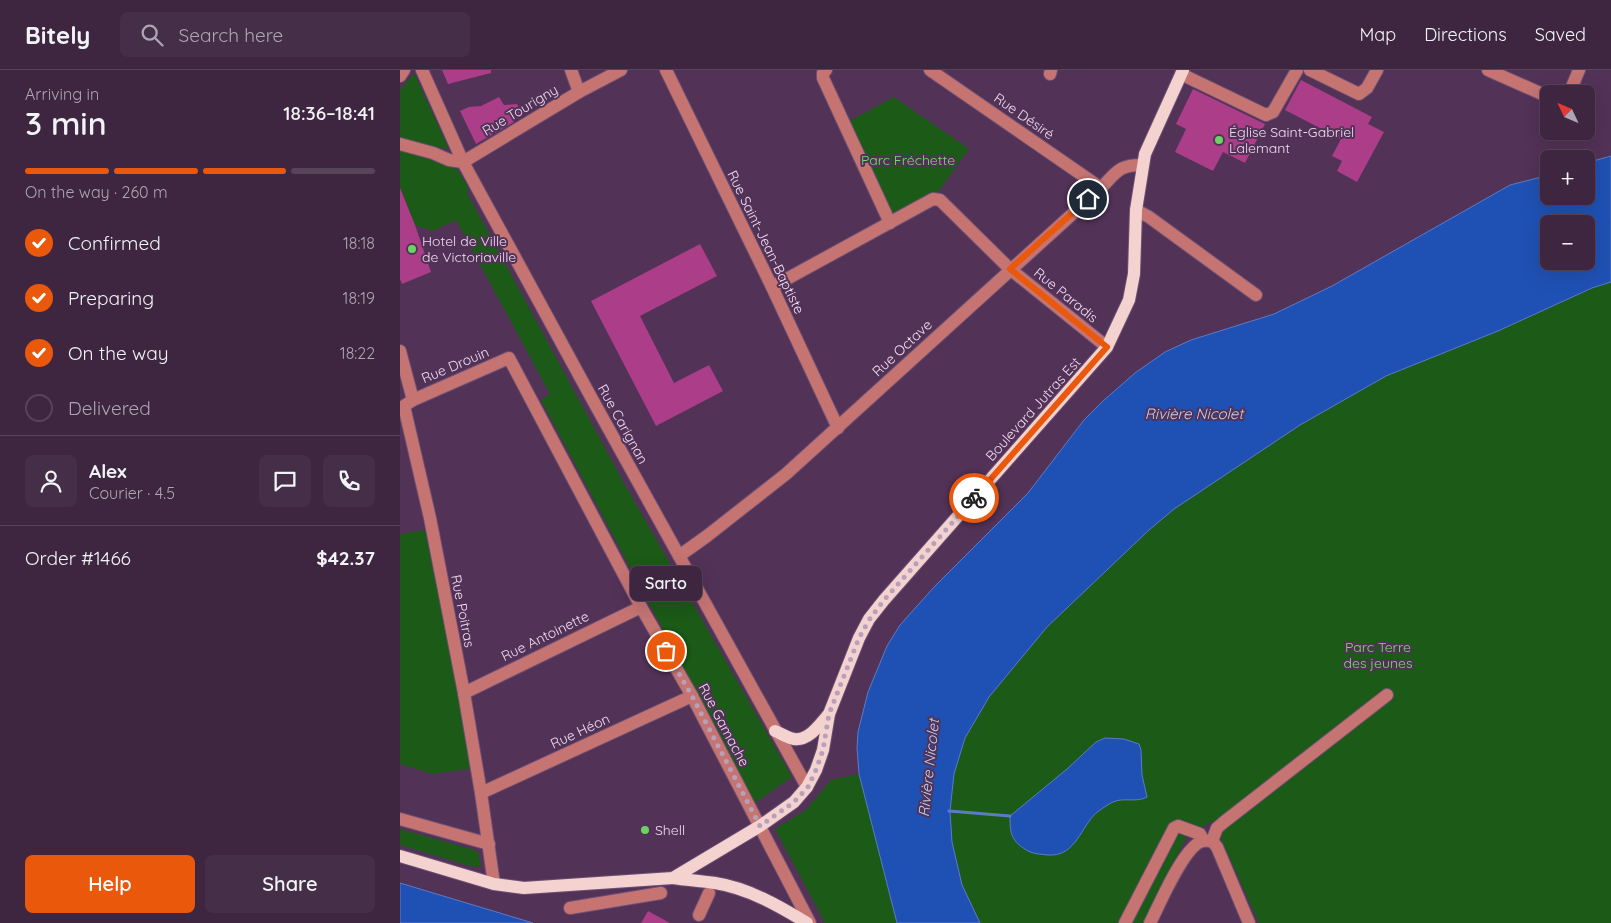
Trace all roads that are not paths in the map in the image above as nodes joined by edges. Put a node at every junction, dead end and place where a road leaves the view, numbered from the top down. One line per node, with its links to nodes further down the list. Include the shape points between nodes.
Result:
1 (404, 70): 14 (street)
2 (422, 70): 19 (street, Rue Carignan)
3 (571, 70): 16 (street)
4 (620, 70): 16 (street, Rue Tourigny)
5 (666, 70): 25 (street, Rue Saint-Jean-Baptiste)
6 (826, 70): 23 (street, via 823,78)
7 (930, 70): 21 (street, Rue Désiré)
8 (1297, 70): 13 (street, via 1273,112 1266,115)
9 (1310, 70): 10 (street, via 1359,94 1367,88)
10 (1376, 70)
11 (1488, 70): 17 (street)
12 (1579, 70): 15 (street)
13 (1182, 72): 20 (main road, Boulevard Jutras Est)
14 (400, 76)
15 (1573, 85)
16 (579, 92): 19 (street, Rue Tourigny)
17 (1540, 93)
18 (400, 144): 19 (street)
19 (463, 162): 32 (street, Rue Carignan)
20 (1142, 165): 21 (street, Rue Octave, via 1120,168); 22 (main road, Boulevard Jutras Est)
21 (1101, 188): 24 (street, Rue Octave)
22 (1136, 210): 26 (street); 27 (main road, Boulevard Jutras Est, via 1134,274 1129,300)
23 (890, 223): 24 (street, Rue Paradis, via 934,199 940,200); 25 (street)
24 (1010, 269): 27 (street, Rue Paradis); 31 (street, Rue Octave)
25 (772, 287): 31 (street, Rue Saint-Jean-Baptiste)
26 (1256, 295)
27 (1107, 347): 37 (main road, Boulevard Jutras Est, via 884,600 859,638)
28 (400, 351): 30 (street, Rue Poitras)
29 (509, 358): 30 (street, Rue Drouin); 33 (street, Rue Gamache)
30 (406, 404): 34 (street, Rue Poitras)
31 (838, 428): 32 (street, Rue Octave, via 756,498)
32 (679, 556): 38 (street, Rue Carignan)
33 (641, 607): 34 (street, Rue Antoinette); 36 (street, Rue Gamache)
34 (464, 693): 40 (street, Rue Poitras)
35 (1387, 695): 43 (street, via 1224,822)
36 (692, 696): 40 (street, Rue Héon); 42 (street, Rue Gamache)
37 (829, 714): 38 (main road, via 806,737 792,739); 39 (main road, Boulevard Jutras Est, via 823,750)
38 (775, 731): 39 (street, Rue Carignan)
39 (808, 787): 42 (main road, Boulevard Jutras Est, via 794,802)
40 (481, 793): 44 (street, Rue Poitras)
41 (400, 819): 44 (street)
42 (760, 826): 47 (main road, Boulevard Jutras Est); 52 (street, Rue Gamache)
43 (1207, 841): 53 (street, via 1200,834 1178,826 1174,828); 54 (street, via 1193,847 1184,857); 55 (street, via 1217,847)
44 (489, 844): 48 (street, Rue Poitras)
45 (400, 856): 48 (main road)
46 (659, 878): 47 (main road); 48 (main road, via 524,888); 50 (street, via 663,896)
47 (673, 878): 52 (main road, via 716,883 741,890 776,904)
48 (494, 884)
49 (709, 893): 51 (street)
50 (570, 908)
51 (700, 915)
52 (808, 923)
53 (1125, 923)
54 (1150, 923)
55 (1249, 923)

